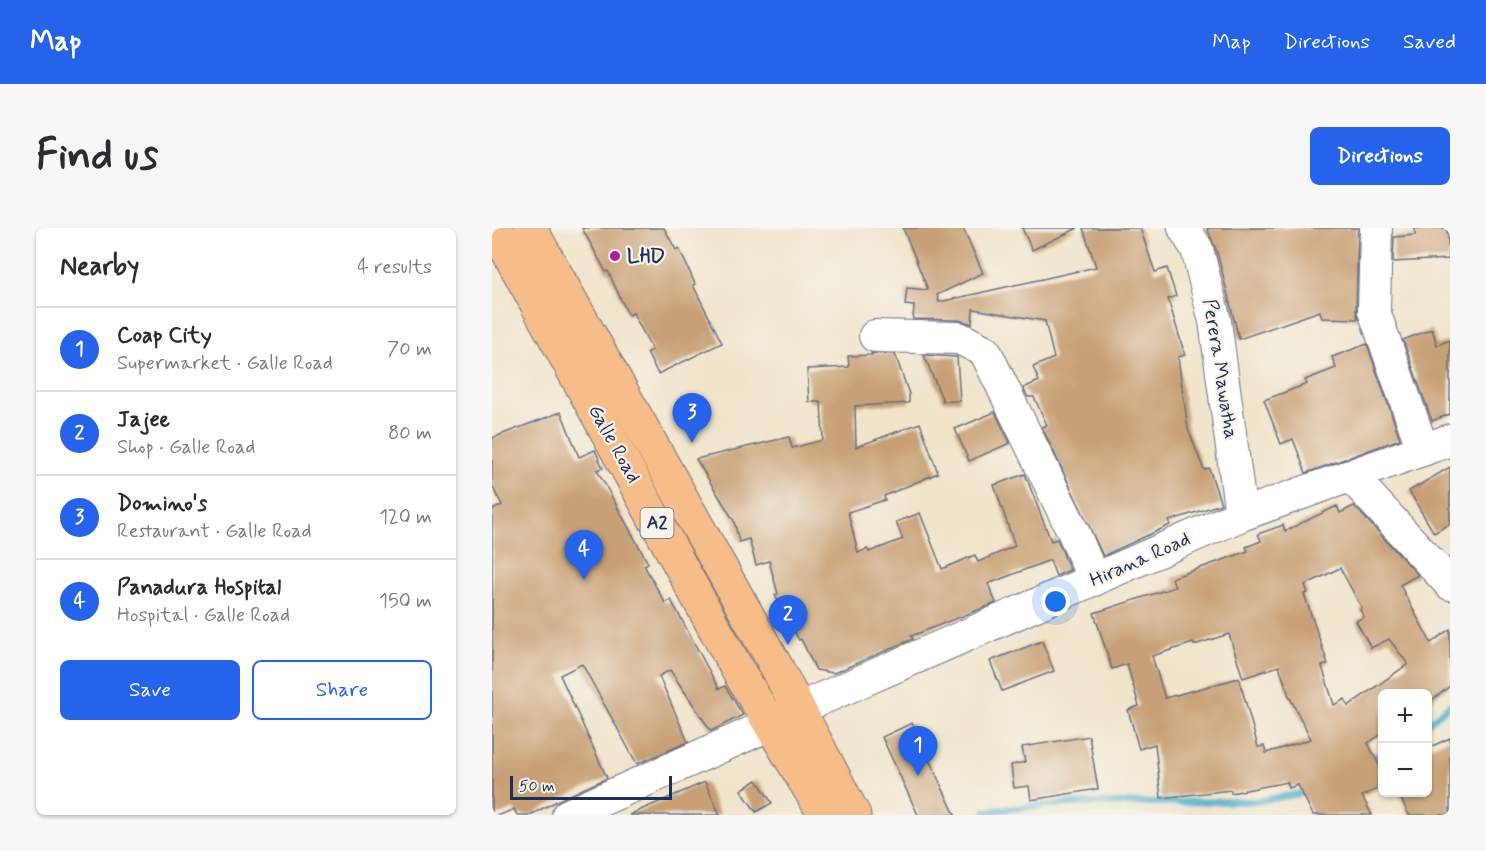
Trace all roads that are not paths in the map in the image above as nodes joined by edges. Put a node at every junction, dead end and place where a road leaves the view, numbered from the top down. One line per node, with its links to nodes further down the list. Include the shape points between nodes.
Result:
1 (494, 228): 11 (highway, Galle Road / A2, via 737,669)
2 (530, 228): 11 (highway, Galle Road / A2)
3 (1184, 228): 8 (street, Perera Mawatha, via 1197,249 1215,321)
4 (1376, 228): 6 (street, via 1374,311)
5 (875, 336): 9 (street, via 959,338 985,351)
6 (1437, 445): 7 (street, Hirana Road)
7 (1351, 476): 8 (street, Hirana Road); 10 (street)
8 (1240, 515): 9 (street, Hirana Road)
9 (1094, 580): 11 (street, Hirana Road)
10 (1450, 584)
11 (784, 716): 12 (street, Hirana Road); 13 (highway, Galle Road / A2); 14 (highway, Galle Road / A2)
12 (568, 815)
13 (825, 815)
14 (854, 815)

